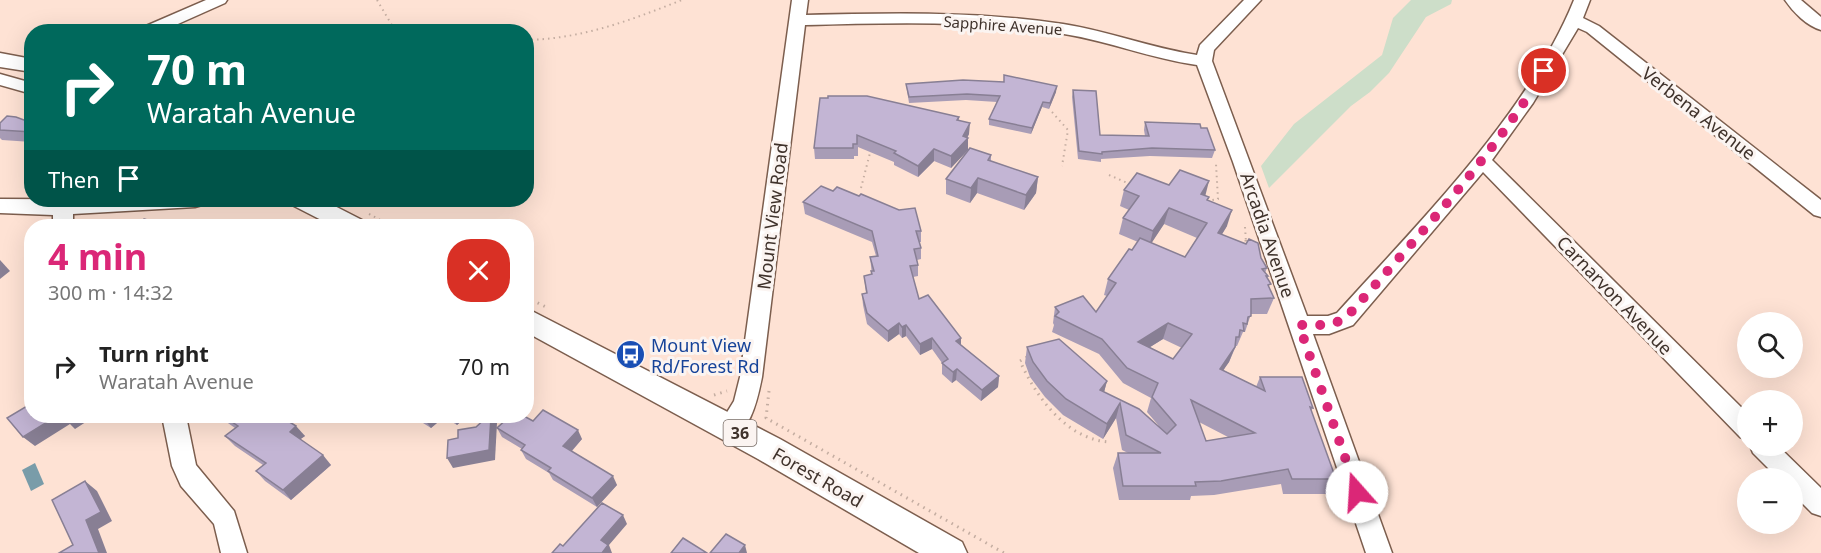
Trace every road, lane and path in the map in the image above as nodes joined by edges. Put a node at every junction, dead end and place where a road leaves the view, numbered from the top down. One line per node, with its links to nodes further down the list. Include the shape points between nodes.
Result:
1 (219, 0): 10 (street)
2 (377, 0): 11 (path)
3 (682, 0): 13 (path, via 577,37)
4 (800, 0): 8 (street, Mount View Road)
5 (1253, 0): 14 (street, via 1206,50)
6 (1582, 0): 9 (street)
7 (1793, 0): 12 (street)
8 (797, 20): 14 (street, Sapphire Avenue, via 975,20 1065,29 1176,58); 41 (street, Mount View Road, via 751,377 745,404)
9 (1575, 20): 20 (street, via 1524,105); 30 (street, Verbena Avenue, via 1593,29)
10 (164, 24)
11 (391, 24)
12 (1821, 25)
13 (534, 40)
14 (1204, 61): 36 (street, Arcadia Avenue)
15 (17, 63): 16 (street)
16 (0, 78): 17 (street)
17 (24, 86)
18 (1052, 112): 22 (path, via 1068,130)
19 (872, 147): 24 (path)
20 (1482, 162): 36 (street, via 1345,319 1329,325); 39 (street, Carnarvon Avenue)
21 (1216, 164): 26 (path, via 1218,199)
22 (1062, 166)
23 (1109, 175): 25 (path)
24 (861, 188)
25 (1139, 188)
26 (1207, 201)
27 (0, 206): 31 (street)
28 (141, 207): 31 (street)
29 (316, 207): 32 (main road)
30 (1821, 210)
31 (63, 217)
32 (340, 219)
33 (1243, 220): 34 (path, via 1246,247)
34 (1251, 254)
35 (534, 323): 41 (main road, Forest Road / 36)
36 (1299, 325): 48 (street, Arcadia Avenue)
37 (1032, 351): 42 (path, via 1020,361 1035,393 1089,440)
38 (766, 418): 47 (path)
39 (1737, 419)
40 (175, 423): 45 (street, via 184,466 225,519)
41 (730, 428): 46 (main road, Forest Road / 36)
42 (1110, 442)
43 (1772, 456): 44 (street)
44 (1821, 505)
45 (234, 553)
46 (950, 553)
47 (1004, 553)
48 (1379, 553)

